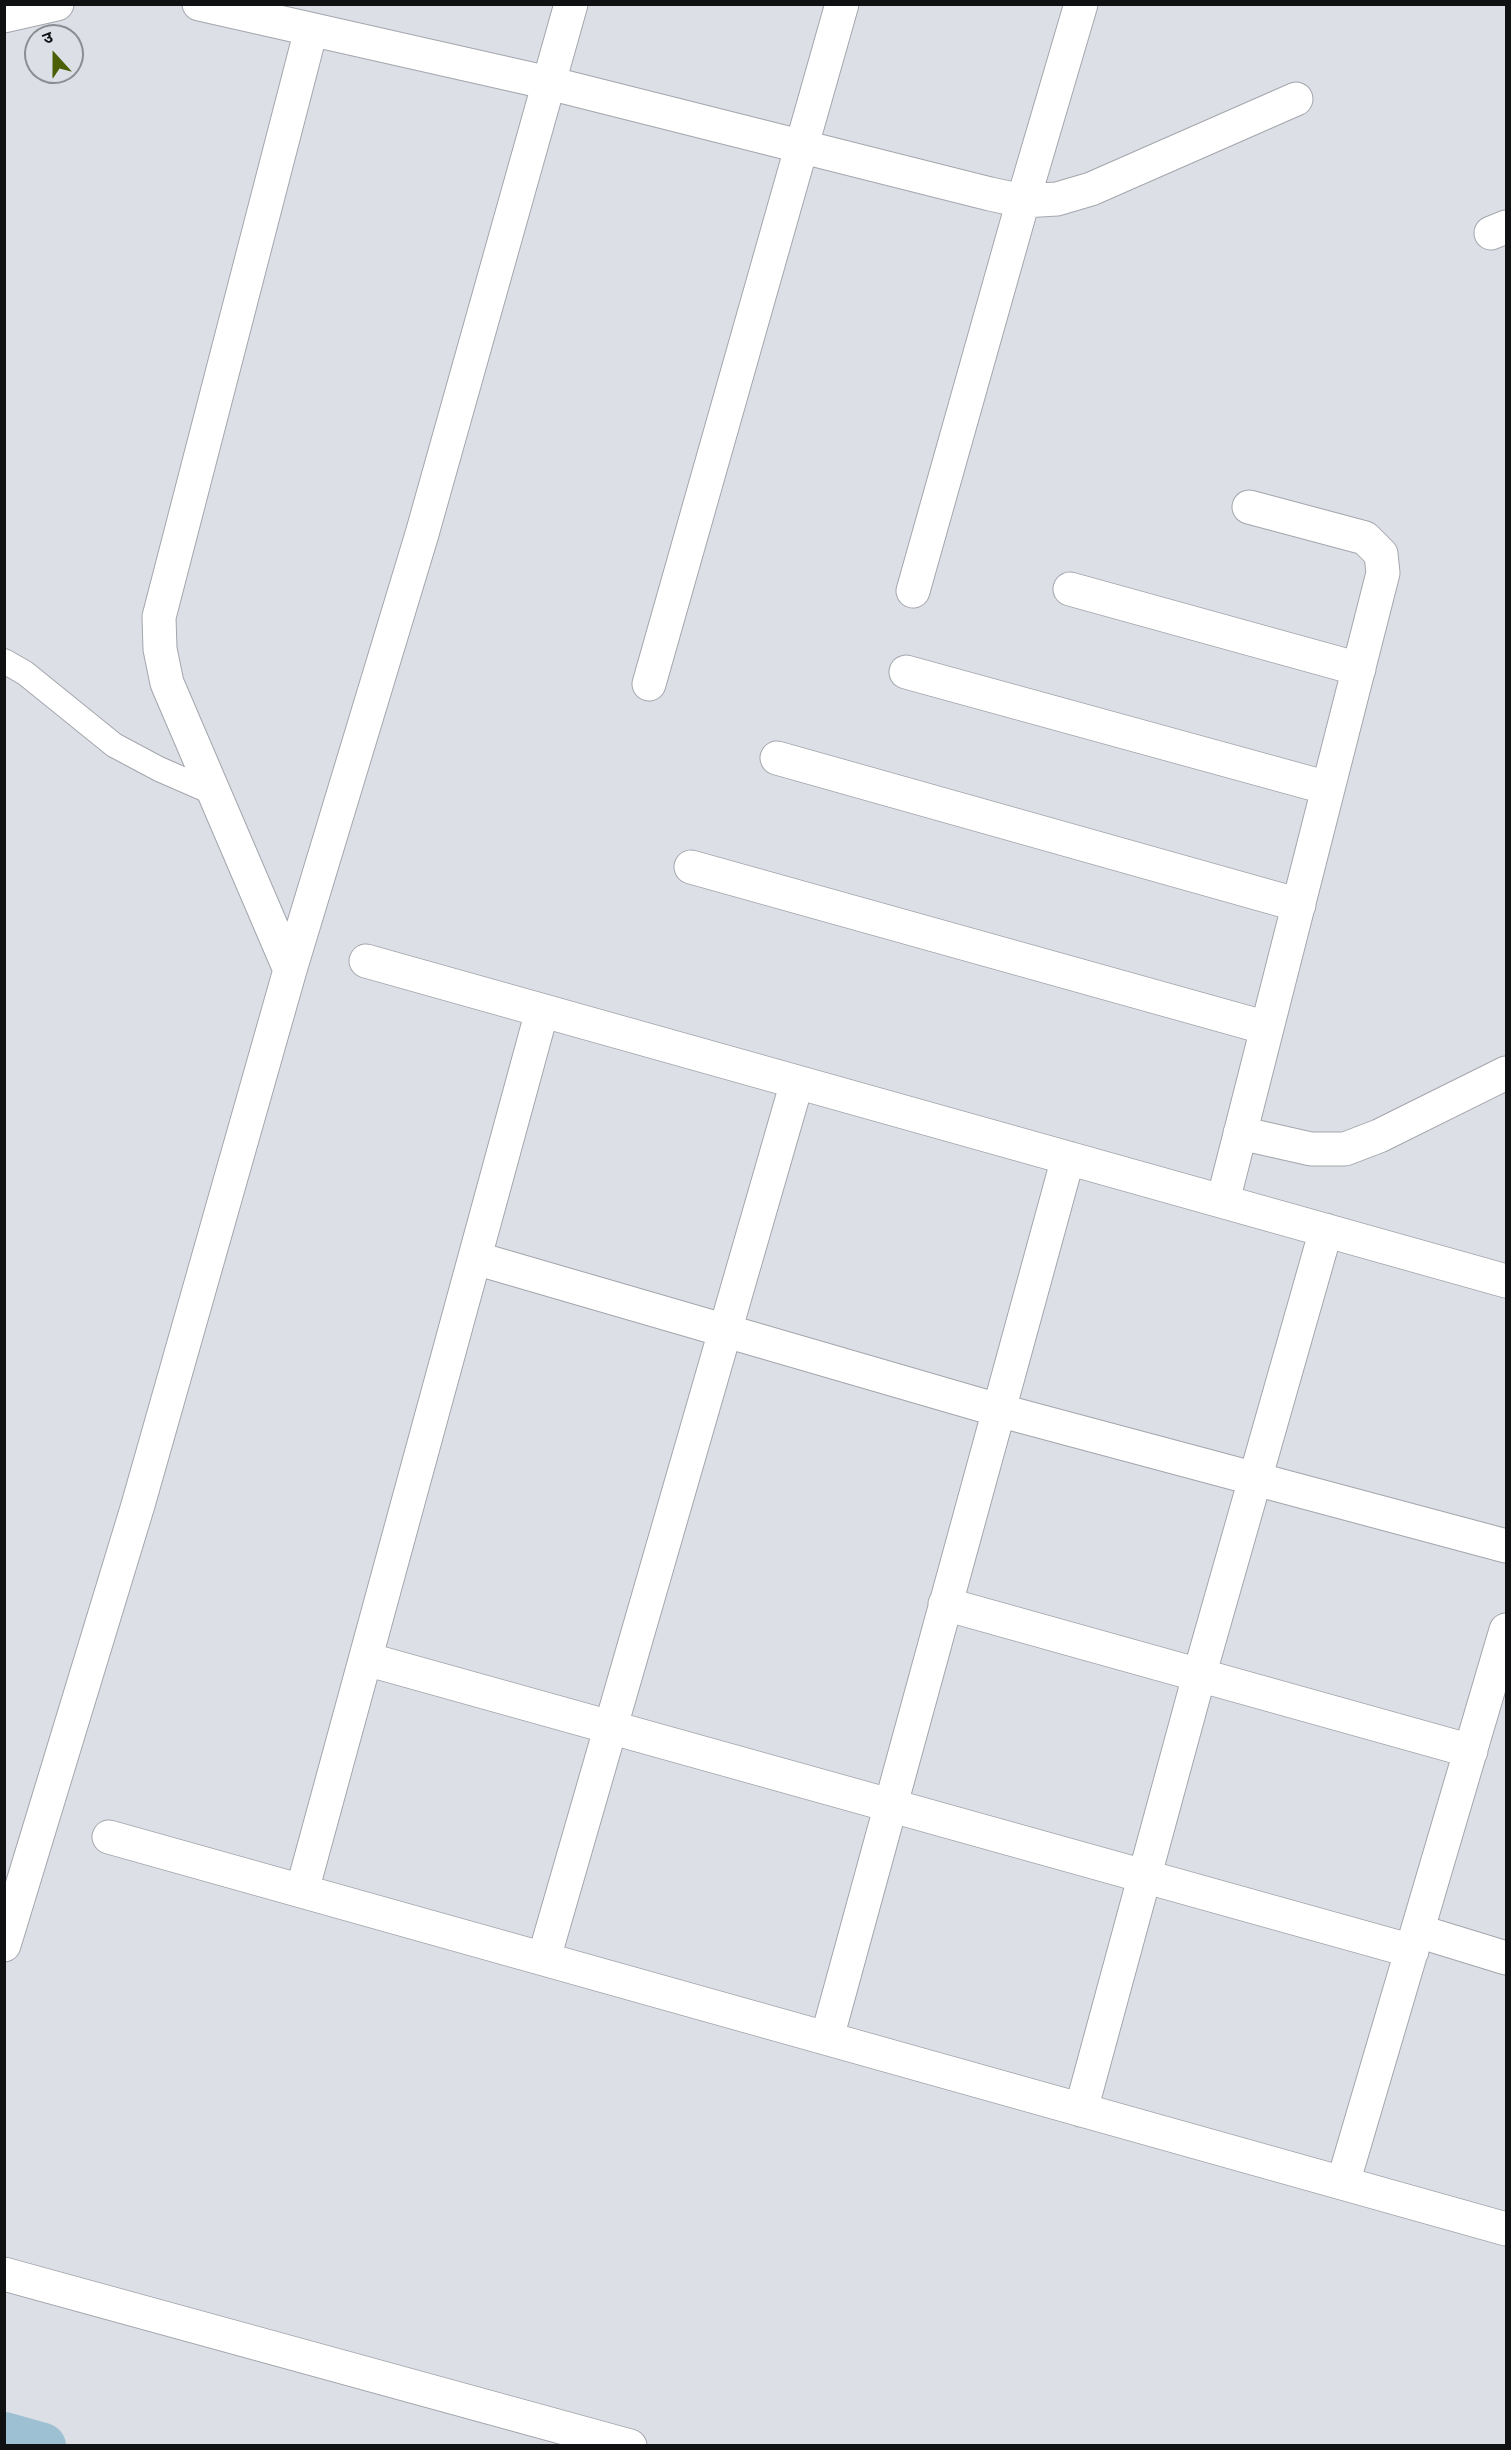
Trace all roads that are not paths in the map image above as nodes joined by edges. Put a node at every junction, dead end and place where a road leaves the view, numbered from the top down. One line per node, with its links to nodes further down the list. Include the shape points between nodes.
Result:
1 (57, 4): 6 (street)
2 (571, 4): 8 (street)
3 (842, 4): 10 (street)
4 (1081, 4): 11 (street)
5 (214, 7): 7 (street)
6 (4, 16)
7 (311, 30): 8 (street); 21 (street, via 159,617 167,683)
8 (549, 82): 10 (street); 25 (street, via 425,523)
9 (1296, 99): 11 (street, via 1090,189 1057,199)
10 (800, 146): 11 (street); 18 (street)
11 (1023, 201): 14 (street)
12 (1249, 507): 16 (street, via 1365,538 1381,554 1383,573)
13 (1070, 589): 16 (street)
14 (913, 591)
15 (15, 667): 21 (lane, via 114,745)
16 (1359, 669): 20 (street)
17 (906, 672): 20 (street)
18 (649, 684)
19 (777, 758): 23 (street)
20 (1328, 788): 23 (street)
21 (214, 793): 25 (street)
22 (691, 867): 27 (street)
23 (1299, 905): 27 (street)
24 (366, 961): 26 (street)
25 (290, 970): 51 (street, via 138,1505)
26 (542, 1011): 29 (street); 34 (street)
27 (1268, 1028): 30 (street)
28 (1506, 1073): 30 (street, via 1345,1149 1311,1149)
29 (797, 1082): 31 (street); 36 (street)
30 (1240, 1133): 32 (street)
31 (1068, 1158): 32 (street); 37 (street)
32 (1223, 1201): 33 (street)
33 (1326, 1230): 35 (street); 38 (street)
34 (475, 1258): 36 (street); 42 (street)
35 (1506, 1281)
36 (727, 1331): 37 (street); 44 (street)
37 (998, 1410): 38 (street); 40 (street)
38 (1256, 1480): 39 (street); 43 (street)
39 (1506, 1546)
40 (945, 1604): 43 (street); 46 (street)
41 (1506, 1630): 45 (street)
42 (366, 1659): 44 (street); 49 (street)
43 (1199, 1676): 45 (street); 48 (street)
44 (612, 1728): 46 (street); 52 (street)
45 (1471, 1751): 50 (street)
46 (890, 1805): 48 (street); 54 (street)
47 (109, 1837): 49 (street)
48 (1146, 1877): 50 (street); 55 (street)
49 (302, 1891): 52 (street)
50 (1415, 1941): 53 (street); 56 (street)
51 (4, 1945)
52 (544, 1958): 54 (street)
53 (1506, 1958)
54 (827, 2038): 55 (street)
55 (1081, 2110): 56 (street)
56 (1343, 2183): 57 (street)
57 (1506, 2229)
58 (4, 2274): 59 (street)
59 (630, 2445)

